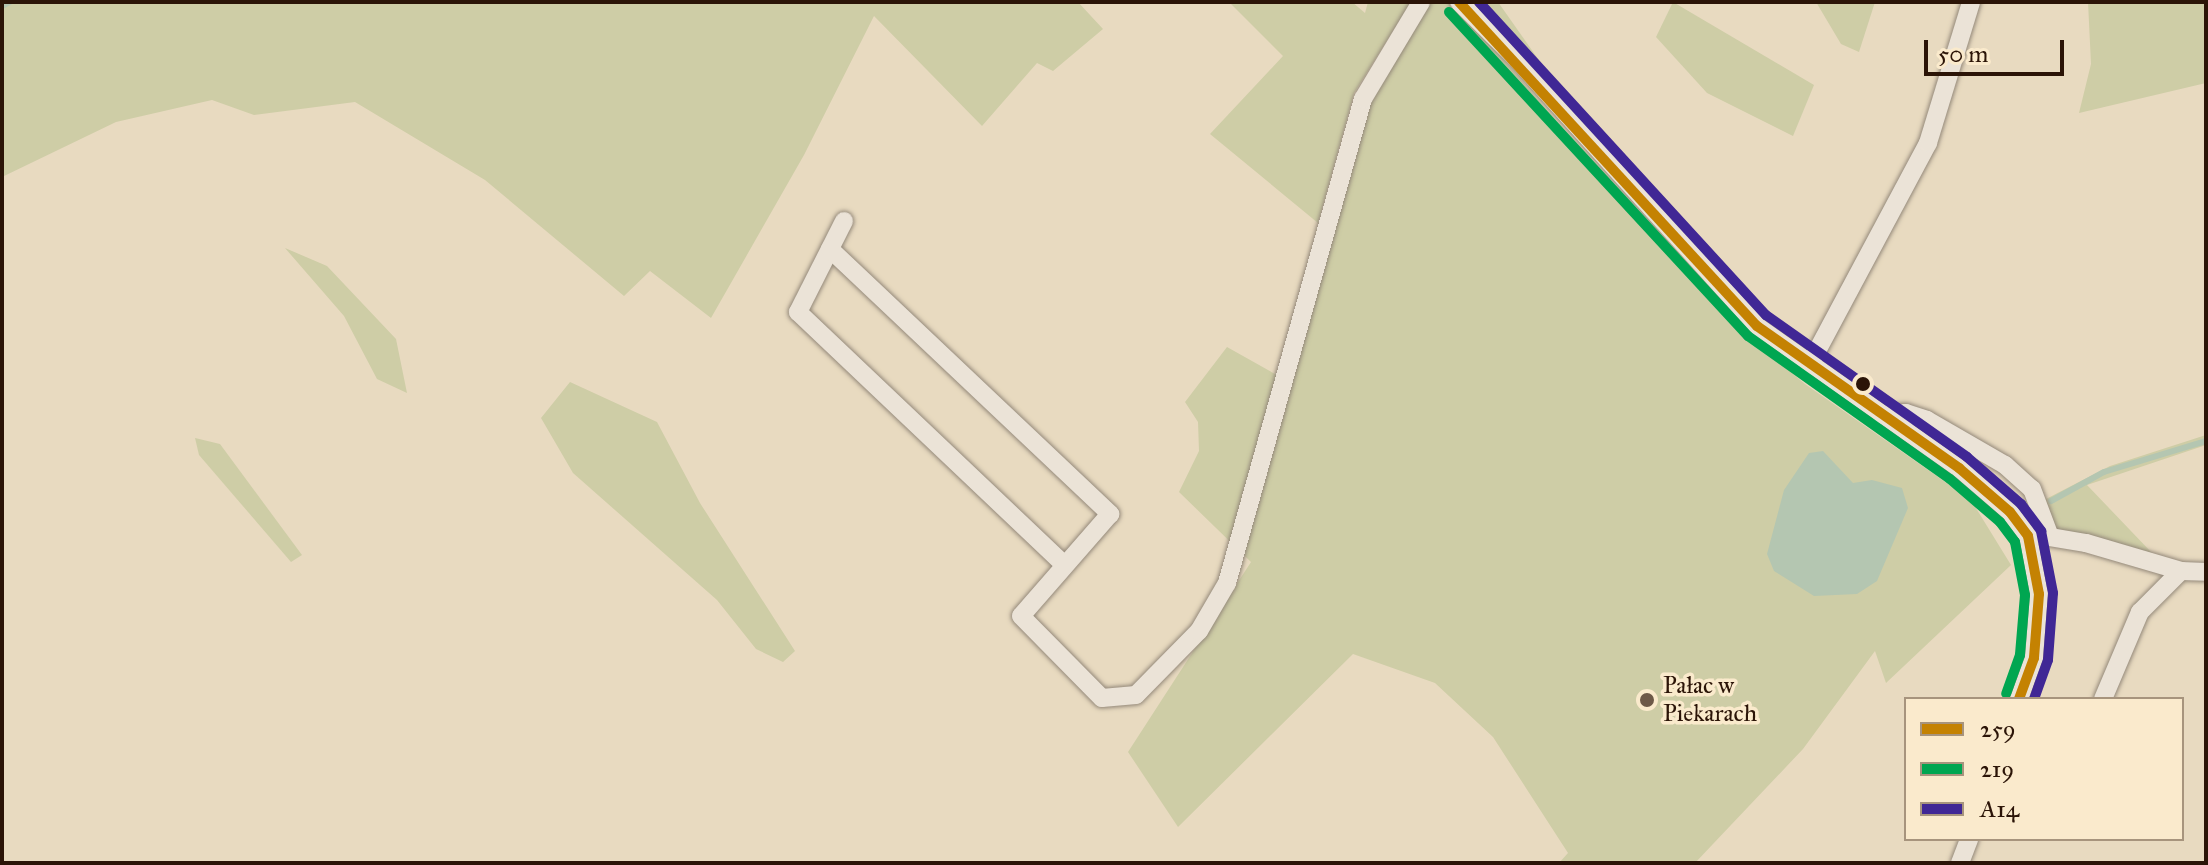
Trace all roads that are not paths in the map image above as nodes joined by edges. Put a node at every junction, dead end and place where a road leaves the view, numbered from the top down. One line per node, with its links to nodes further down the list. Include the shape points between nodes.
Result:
1 (1421, 2): 10 (street, via 1363,99 1227,583 1199,631 1136,695 1102,698 1021,616)
2 (1459, 2): 6 (street, via 1578,125 1723,293 1779,346)
3 (1971, 2): 6 (street, via 1928,143)
4 (844, 221): 5 (street)
5 (830, 249): 10 (street, via 798,312); 10 (street, via 1110,514)
6 (1809, 366): 7 (street)
7 (1882, 415): 8 (street, via 1906,413 1927,420 2005,465 2032,489); 9 (street, via 1990,494)
8 (2049, 534): 9 (street); 11 (street)
9 (2028, 536): 13 (street, via 2036,560 2039,621)
10 (1064, 564)
11 (2181, 571): 12 (street); 14 (street, via 2140,612)
12 (2206, 572)
13 (2020, 697)
14 (2104, 697)
15 (1968, 841): 16 (street)
16 (1960, 863)

